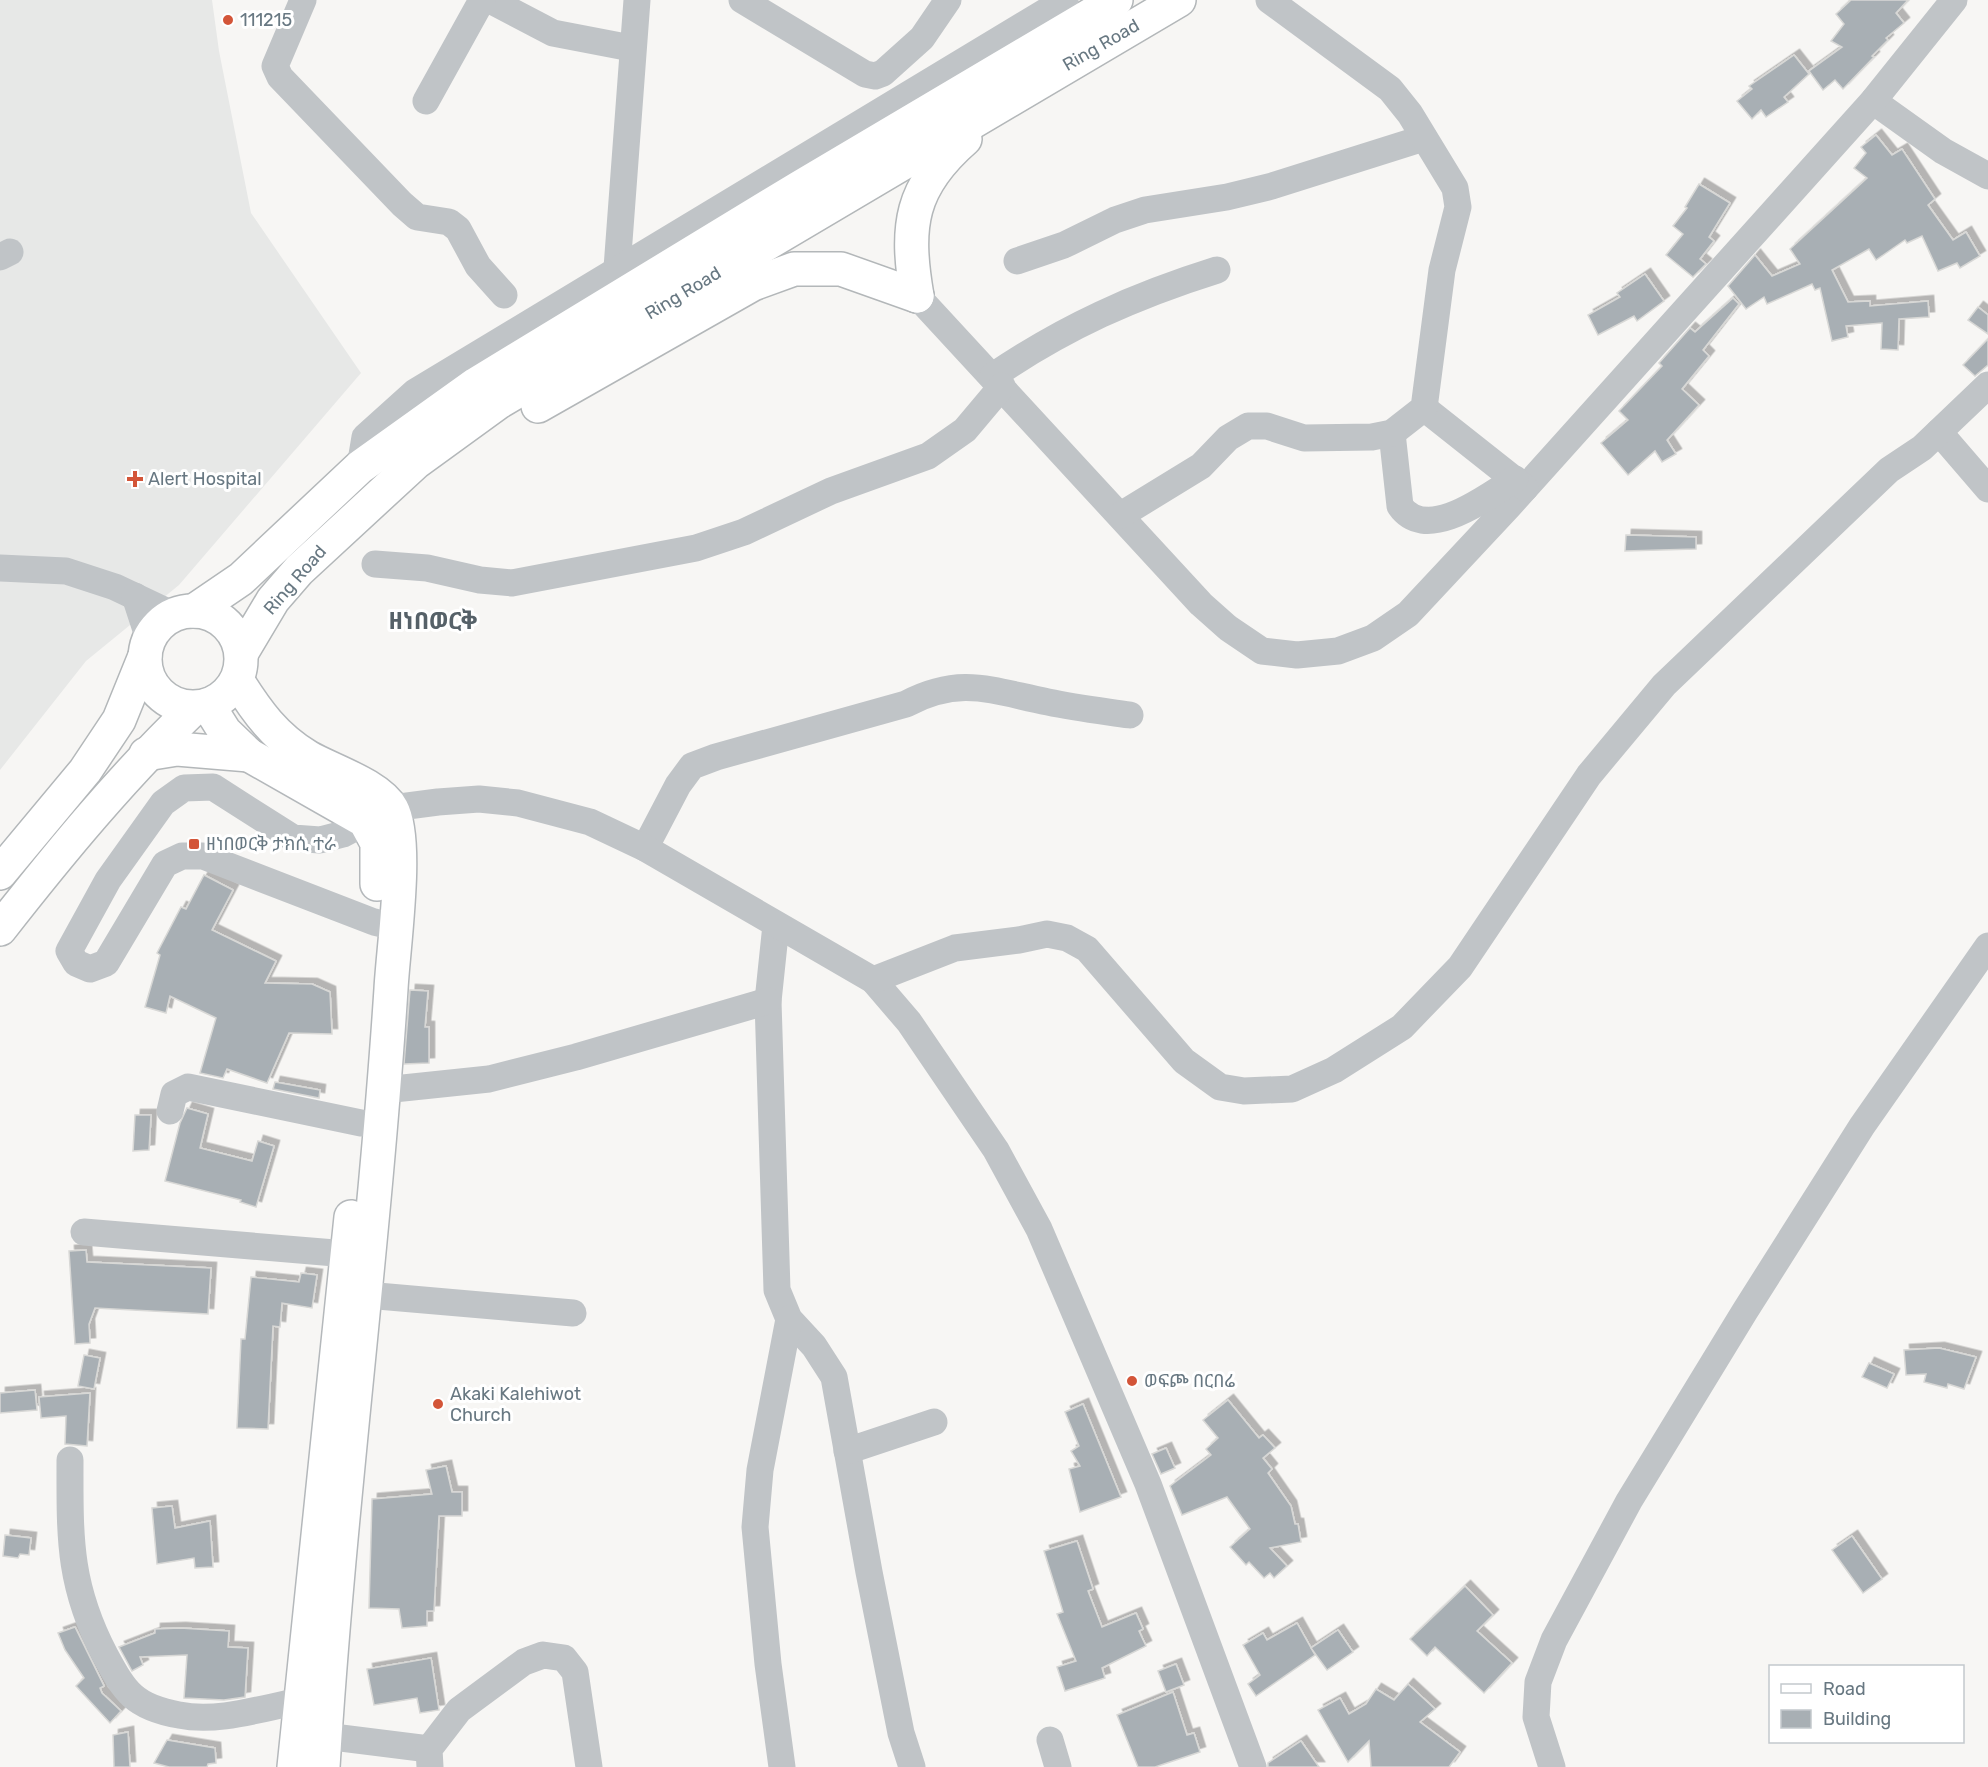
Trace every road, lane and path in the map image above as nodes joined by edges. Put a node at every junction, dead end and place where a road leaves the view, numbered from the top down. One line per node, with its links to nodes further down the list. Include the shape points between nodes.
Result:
1 (303, 0): 21 (street, via 275,66 280,77 417,217 449,222 458,229 478,266)
2 (482, 0): 14 (street)
3 (490, 0): 12 (street, via 553,33)
4 (637, 0): 12 (street)
5 (742, 0): 6 (street, via 865,74 875,76 922,38)
6 (948, 0)
7 (1065, 0): 19 (street)
8 (1116, 0): 28 (main road, Ring Road, via 486,378)
9 (1179, 0): 13 (main road, Ring Road)
10 (1269, 0): 16 (street, via 1390,89)
11 (1954, 0): 15 (street)
12 (631, 48): 19 (street)
13 (1018, 93): 22 (main road, via 947,154 917,203 910,225); 31 (main road, Ring Road, via 499,402 415,463)
14 (426, 100)
15 (1873, 101): 17 (street, via 1943,151); 29 (street)
16 (1424, 138): 18 (street, via 1272,186 1145,210); 25 (street, via 1455,188 1458,207 1441,281)
17 (1988, 176)
18 (1017, 261)
19 (617, 268): 28 (street, via 415,392 365,437)
20 (1217, 270): 23 (street, via 1152,290 1045,342)
21 (504, 294)
22 (917, 296): 23 (street); 31 (main road, via 841,269 794,269 753,284 518,417 405,495)
23 (998, 381): 32 (street); 33 (street, via 965,430 928,456 831,491 744,532 696,548 512,583 427,568)
24 (1988, 385): 26 (street)
25 (1424, 408): 27 (street); 29 (street)
26 (1939, 432): 30 (street); 51 (street, via 1889,470 1664,686 1589,775 1460,968 1402,1027 1334,1070 1292,1089 1220,1088 1184,1061 1087,949 1067,938 1047,934 955,948)
27 (1392, 433): 29 (street, via 1400,506 1406,516 1421,522 1448,516); 32 (street, via 1304,438 1267,426 1248,426 1228,438 1201,466)
28 (360, 467): 36 (main road, Ring Road, via 242,579)
29 (1520, 484): 32 (street, via 1408,614 1373,638 1338,651 1297,655 1262,651 1228,628)
30 (1988, 489)
31 (364, 507): 38 (main road, Ring Road, via 273,600)
32 (1121, 515)
33 (375, 564)
34 (0, 568): 35 (street, via 66,571)
35 (135, 596): 36 (street); 37 (street)
36 (184, 613): 37 (main road, via 159,625); 38 (main road, via 211,614 225,623 236,635)
37 (147, 647): 39 (main road, via 146,672 153,686 178,705); 45 (main road, via 119,720 85,771)
38 (239, 666): 39 (main road, via 225,695); 43 (main road, via 257,713 276,734 308,757 380,796)
39 (201, 706): 41 (main road); 42 (main road)
40 (1131, 715): 44 (street, via 974,686 929,692 906,704 692,766)
41 (146, 754): 42 (main road, via 177,749); 48 (main road, via 65,844)
42 (249, 755): 43 (main road)
43 (378, 815): 44 (street, via 438,801 479,799 518,803 591,822); 46 (main road, via 398,832 399,882); 46 (street, via 343,834 320,840 293,838 213,787 184,788 163,803 108,880 69,951 76,963 90,969 106,963 165,864 182,856 203,856 230,865)
44 (645, 848): 47 (street)
45 (0, 873)
46 (385, 925): 53 (main road); 55 (main road)
47 (776, 925): 51 (street); 52 (street)
48 (0, 929)
49 (1988, 946): 50 (street)
50 (1980, 968): 74 (street, via 1862,1126 1744,1311 1629,1501 1554,1641 1538,1682 1536,1717)
51 (873, 980): 73 (street, via 909,1022 996,1150 1039,1229 1148,1484)
52 (768, 1001): 53 (street, via 489,1079); 60 (street, via 777,1290)
53 (384, 1090): 58 (main road)
54 (170, 1111): 55 (street, via 174,1094 188,1087)
55 (361, 1123): 57 (main road)
56 (84, 1232): 57 (street)
57 (347, 1254): 64 (main road)
58 (366, 1295): 59 (street); 66 (main road, via 347,1465)
59 (573, 1313)
60 (789, 1318): 62 (street, via 834,1377); 70 (street, via 759,1470 755,1527)
61 (934, 1422): 62 (street)
62 (847, 1451): 71 (street, via 898,1721)
63 (70, 1460): 64 (street, via 70,1535 78,1591 88,1623 124,1689 144,1704 179,1715 222,1716)
64 (300, 1701): 68 (main road)
65 (1050, 1740): 72 (street)
66 (324, 1751): 67 (street)
67 (430, 1758): 69 (street, via 459,1710 524,1662 543,1655 564,1658 575,1672)
68 (294, 1767)
69 (589, 1767)
70 (782, 1767)
71 (912, 1767)
72 (1058, 1767)
73 (1253, 1767)
74 (1552, 1767)

